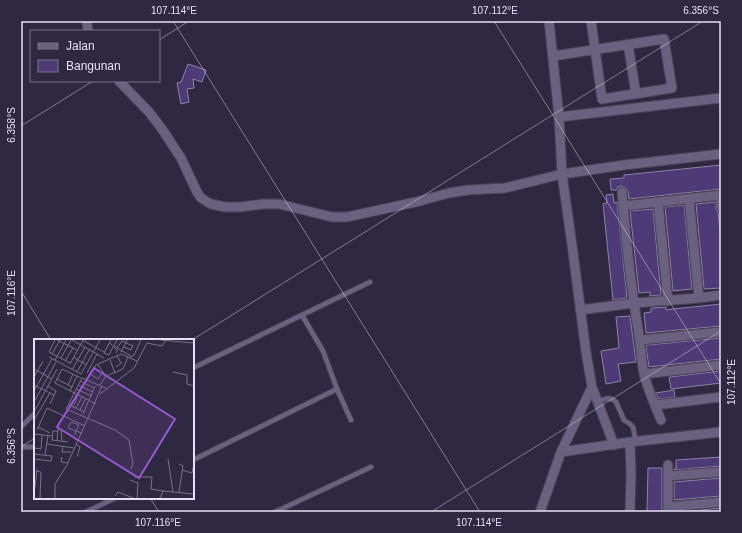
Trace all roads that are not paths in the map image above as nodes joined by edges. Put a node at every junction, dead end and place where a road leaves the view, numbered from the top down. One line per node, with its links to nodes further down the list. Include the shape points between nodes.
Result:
1 (550, 21): 5 (street)
2 (590, 21): 4 (street)
3 (628, 44): 4 (street); 7 (street); 7 (street, via 664,39 672,88)
4 (595, 50): 5 (street); 7 (street, via 602,99)
5 (553, 56): 9 (street)
6 (120, 82): 11 (street, via 162,129 181,158 201,198 218,206 279,204 332,216 347,216 449,193 505,188)
7 (636, 94)
8 (721, 98): 9 (street)
9 (559, 117): 11 (street)
10 (721, 154): 11 (street)
11 (562, 174): 23 (street)
12 (622, 192): 16 (street)
13 (720, 195): 14 (street); 17 (street)
14 (689, 199): 15 (street); 20 (street)
15 (658, 202): 16 (street); 21 (street)
16 (623, 206): 22 (street)
17 (721, 206)
18 (370, 282): 24 (lane)
19 (721, 295): 20 (street)
20 (699, 298): 21 (street)
21 (668, 301): 22 (street)
22 (634, 304): 23 (street); 26 (street)
23 (580, 310): 30 (street)
24 (302, 315): 28 (lane); 31 (lane, via 322,350)
25 (721, 332): 26 (street)
26 (640, 340): 29 (street)
27 (721, 365): 29 (street)
28 (194, 368)
29 (644, 374): 34 (street)
30 (592, 387): 33 (street); 44 (street)
31 (337, 389): 36 (lane); 45 (lane)
32 (721, 397): 34 (street)
33 (597, 403): 40 (lane, via 606,399 615,401 624,420 632,427); 41 (street)
34 (655, 405): 37 (street)
35 (34, 414): 38 (lane)
36 (351, 420)
37 (661, 420)
38 (21, 427)
39 (721, 432): 40 (street)
40 (633, 442): 41 (street); 56 (street)
41 (614, 445): 44 (street)
42 (21, 447): 43 (lane)
43 (34, 447)
44 (561, 452): 55 (street)
45 (194, 460)
46 (668, 464): 49 (street)
47 (371, 467): 54 (lane)
48 (721, 472): 49 (street)
49 (668, 476): 52 (street)
50 (113, 499): 53 (lane)
51 (721, 502): 52 (street)
52 (668, 509)
53 (86, 512)
54 (276, 512)
55 (540, 512)
56 (630, 512)

